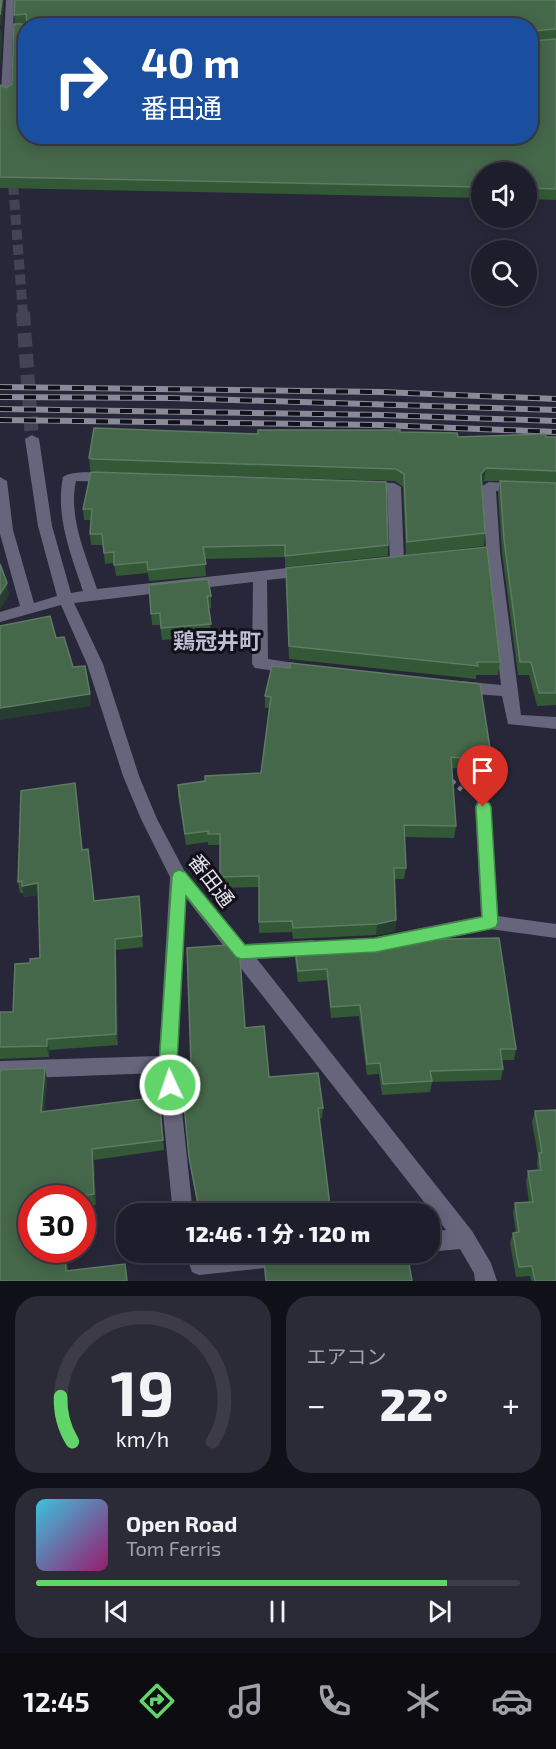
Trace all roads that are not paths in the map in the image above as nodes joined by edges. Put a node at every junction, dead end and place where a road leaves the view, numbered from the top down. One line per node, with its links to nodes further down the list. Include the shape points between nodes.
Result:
1 (10, 0): 2 (street)
2 (8, 30): 3 (street)
3 (6, 94)
4 (32, 439): 16 (street, 番田通, via 45,526)
5 (128, 478): 15 (street, via 70,477 66,488 74,540)
6 (0, 481): 8 (street)
7 (348, 485): 12 (street, via 394,487)
8 (0, 486): 17 (street, via 6,530)
9 (556, 489): 10 (street, via 489,486)
10 (492, 552): 11 (street); 21 (street)
11 (457, 555)
12 (397, 561)
13 (317, 569): 14 (street)
14 (260, 575): 15 (street); 19 (street, via 260,664)
15 (92, 595): 16 (street)
16 (65, 599): 17 (street); 24 (street, 番田通, via 95,664 131,776)
17 (28, 609): 18 (street)
18 (0, 617)
19 (329, 672)
20 (444, 685): 21 (street)
21 (509, 691): 22 (street, via 514,720)
22 (556, 723)
23 (483, 807): 25 (street)
24 (179, 877): 29 (street, 番田通); 30 (street)
25 (490, 922): 26 (street); 27 (street)
26 (556, 931)
27 (353, 946)
28 (331, 947): 29 (street)
29 (241, 952): 33 (street, 番田通)
30 (168, 1064): 31 (street); 32 (street)
31 (0, 1070)
32 (182, 1203)
33 (465, 1238): 34 (street); 37 (street, 番田通, via 484,1270)
34 (440, 1241)
35 (198, 1263): 36 (street)
36 (218, 1263)
37 (486, 1281)

